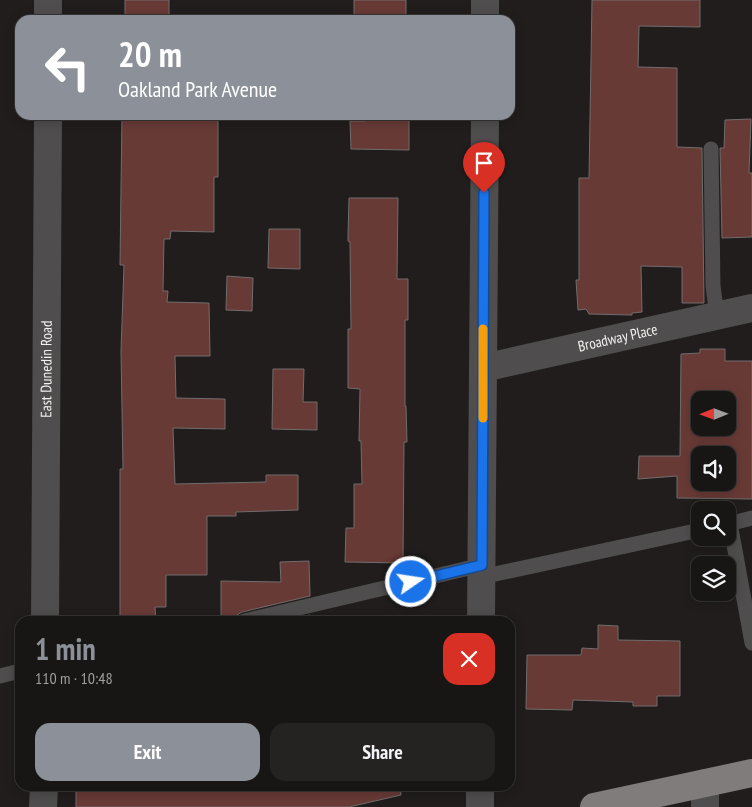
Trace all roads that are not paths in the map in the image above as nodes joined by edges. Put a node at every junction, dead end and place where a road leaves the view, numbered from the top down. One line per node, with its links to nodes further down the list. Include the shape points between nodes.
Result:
1 (48, 0): 3 (street)
2 (486, 0): 4 (street)
3 (48, 15)
4 (485, 15)
5 (48, 120): 16 (street, East Dunedin Road)
6 (485, 120): 10 (street)
7 (711, 149): 9 (lane, via 713,286)
8 (752, 308): 9 (street, Broadway Place)
9 (717, 316): 10 (street, Broadway Place)
10 (483, 368): 15 (street)
11 (752, 518): 12 (lane)
12 (736, 521)
13 (691, 532): 15 (lane)
14 (733, 546): 19 (lane)
15 (482, 571): 17 (lane); 18 (street)
16 (45, 616)
17 (268, 616)
18 (481, 616)
19 (752, 643)
20 (15, 672): 21 (lane)
21 (0, 676)
22 (752, 773): 25 (main road)
23 (44, 791): 26 (street)
24 (480, 791): 27 (street)
25 (705, 795): 28 (main road)
26 (43, 807)
27 (480, 807)
28 (594, 807)

